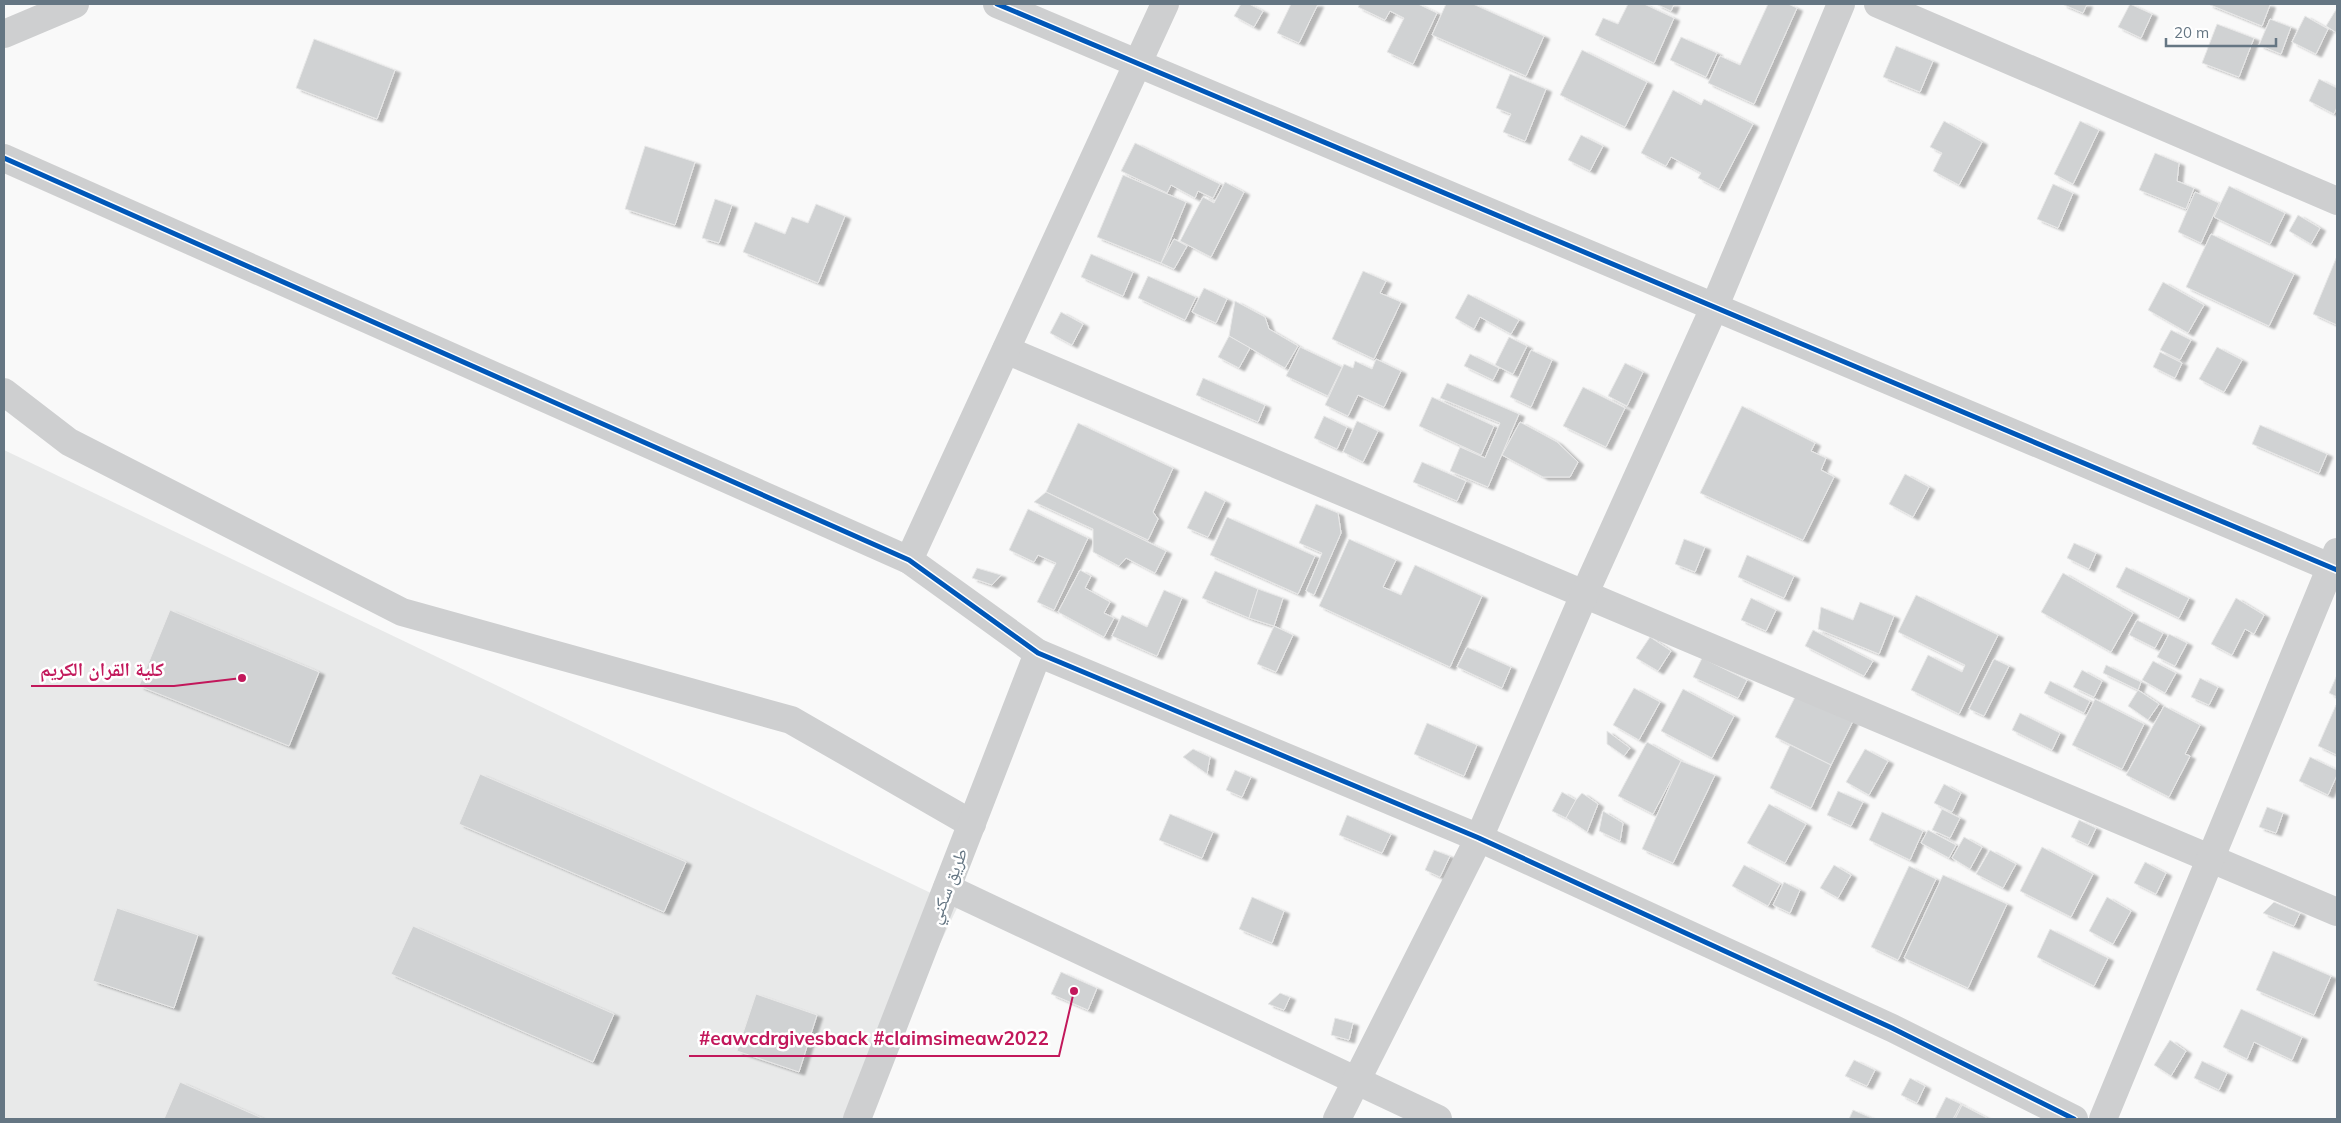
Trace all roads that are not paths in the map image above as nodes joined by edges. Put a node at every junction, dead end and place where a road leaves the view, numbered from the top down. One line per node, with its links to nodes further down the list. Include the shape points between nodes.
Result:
1 (75, 4): 6 (street)
2 (996, 4): 7 (street)
3 (1165, 4): 7 (street)
4 (1841, 4): 10 (street)
5 (1878, 4): 9 (street)
6 (4, 34)
7 (1136, 63): 10 (street); 11 (street)
8 (4, 158): 13 (street)
9 (2337, 201)
10 (1714, 308): 14 (street); 15 (street)
11 (1006, 350): 13 (street); 15 (street)
12 (4, 392): 17 (street, via 69,442 402,612 791,720)
13 (909, 560): 16 (street)
14 (2335, 563): 19 (street)
15 (1584, 595): 18 (street); 19 (street)
16 (1038, 654): 17 (street, طريق سكني); 18 (street)
17 (972, 824): 20 (street, طريق سكني)
18 (1480, 838): 22 (street); 26 (street, via 1892,1028)
19 (2210, 860): 21 (street); 27 (street)
20 (947, 888): 22 (street); 23 (street, طريق سكني)
21 (2337, 912)
22 (1356, 1082): 24 (street); 25 (street)
23 (857, 1119)
24 (1337, 1119)
25 (1438, 1119)
26 (2074, 1119)
27 (2103, 1119)

